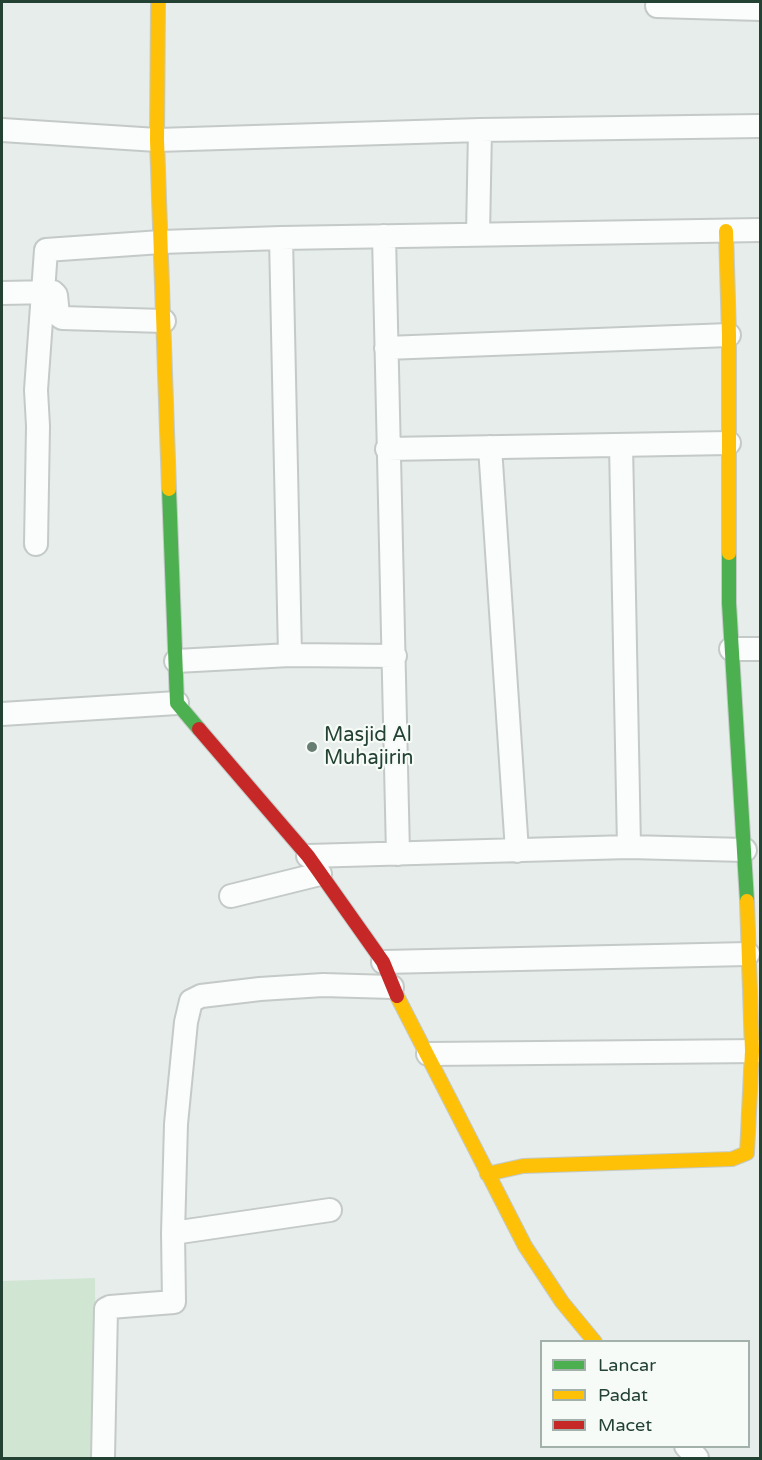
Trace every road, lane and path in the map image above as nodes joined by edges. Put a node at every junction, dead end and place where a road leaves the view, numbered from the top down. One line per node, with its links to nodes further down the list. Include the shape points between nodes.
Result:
1 (158, 2): 7 (street)
2 (657, 6): 3 (street)
3 (760, 9)
4 (760, 126): 6 (street)
5 (2, 130): 7 (street)
6 (480, 130): 7 (street); 10 (street)
7 (157, 140): 13 (street)
8 (760, 230): 9 (street)
9 (726, 231): 10 (street); 17 (street)
10 (478, 234): 11 (street)
11 (384, 236): 12 (street); 18 (street)
12 (281, 238): 13 (street); 26 (street)
13 (161, 242): 14 (street, via 46,250); 16 (street)
14 (42, 291): 15 (street); 16 (street, via 56,295 58,315 62,318); 23 (street, via 36,390)
15 (2, 293)
16 (164, 321): 28 (street)
17 (729, 335): 18 (street); 19 (street)
18 (386, 348): 22 (street)
19 (729, 442): 20 (street); 24 (street)
20 (621, 445): 21 (street); 31 (street)
21 (490, 447): 22 (street); 33 (street)
22 (387, 450): 27 (street)
23 (36, 544)
24 (731, 649): 25 (street); 32 (street)
25 (760, 649)
26 (290, 656): 27 (street); 28 (street)
27 (395, 656): 34 (street)
28 (176, 661): 29 (street)
29 (177, 703): 30 (street); 35 (street)
30 (2, 714)
31 (629, 848): 32 (street); 33 (street)
32 (745, 850): 37 (street)
33 (517, 851): 34 (street)
34 (398, 854): 35 (street)
35 (314, 865): 36 (street); 38 (street)
36 (231, 896)
37 (748, 954): 38 (street); 40 (street)
38 (383, 962): 39 (street)
39 (392, 987): 41 (street); 44 (street, via 323,985 260,989 201,996 191,1001 176,1124)
40 (756, 1051): 41 (street); 42 (street, via 747,1153 732,1160 523,1166)
41 (428, 1054): 42 (street)
42 (486, 1174): 45 (street, via 525,1246 562,1302)
43 (330, 1210): 44 (street)
44 (173, 1233): 46 (street, via 174,1302 106,1309)
45 (594, 1340)
46 (103, 1458)

